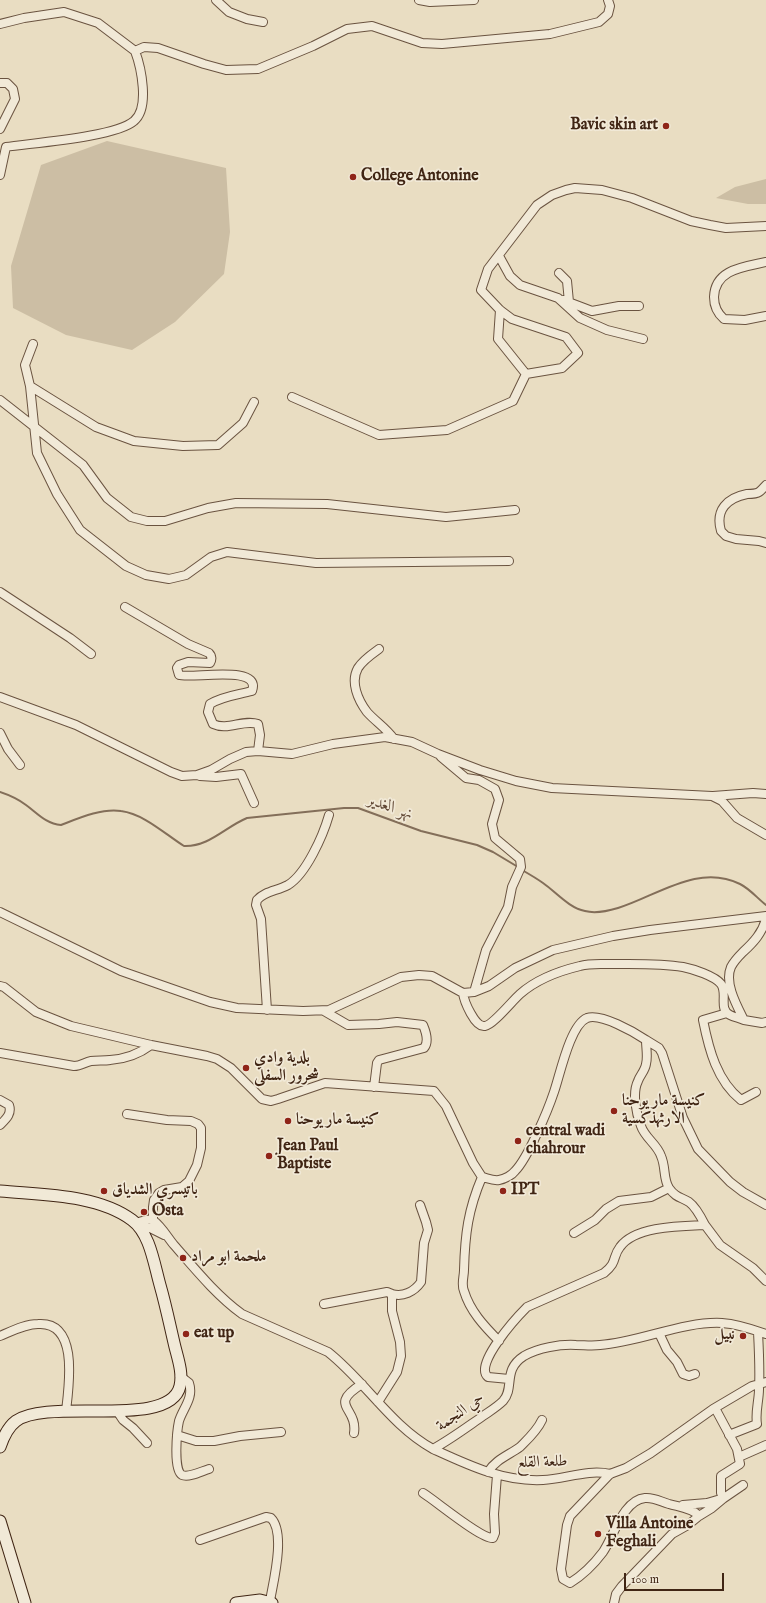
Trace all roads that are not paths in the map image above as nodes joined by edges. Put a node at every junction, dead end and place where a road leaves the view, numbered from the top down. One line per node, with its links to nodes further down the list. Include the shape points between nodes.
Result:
1 (216, 0): 5 (street, via 228,12)
2 (419, 0): 3 (street)
3 (474, 0)
4 (608, 0): 7 (street, via 608,14 599,22 550,34 442,44 422,43 372,26 346,29 258,69 226,70 158,48 144,47)
5 (263, 22)
6 (0, 24): 7 (street, via 64,12 98,23)
7 (135, 51): 10 (street, via 143,83 141,109 135,121 122,128 105,132)
8 (0, 83): 9 (street, via 7,83 13,90 15,100)
9 (0, 129)
10 (3, 147): 11 (street)
11 (0, 175)
12 (766, 226): 13 (street, via 726,228 710,225 691,221 632,198 602,190 575,188 552,195 537,205)
13 (499, 256): 16 (street, via 510,276 520,285); 19 (street, via 488,269 481,290)
14 (766, 262): 20 (street, via 724,275 716,285 714,300 717,311 724,319 745,320)
15 (559, 273): 17 (street, via 567,281)
16 (558, 298): 17 (street); 21 (street, via 580,318 607,330)
17 (569, 302): 18 (street, via 592,311 618,306)
18 (639, 306)
19 (500, 310): 23 (street, via 498,339); 23 (street, via 512,319 566,337 578,353 562,368)
20 (766, 316)
21 (643, 339)
22 (33, 344): 24 (street, via 25,365)
23 (526, 374): 25 (street, via 513,401 447,430 379,435)
24 (30, 386): 27 (street, via 96,427 134,442 183,446 218,446 243,423); 28 (street)
25 (292, 398)
26 (0, 400): 28 (street)
27 (254, 402)
28 (34, 426): 30 (street, via 83,465 107,498 131,517 147,521 165,521 208,508 236,503 327,504 446,517); 32 (street, via 37,453 57,494 80,530 126,566 146,575 169,579 186,575 211,557 227,552 316,563)
29 (766, 485): 31 (street, via 759,492 726,503 719,519 721,531 726,536)
30 (515, 510)
31 (766, 543)
32 (509, 561)
33 (0, 592): 36 (street)
34 (125, 607): 40 (street, via 211,655 210,663 188,662 179,665 179,675 231,674 248,678 252,682 252,691 218,699 210,704 208,712 213,724 218,727 258,724)
35 (379, 649): 39 (street, via 361,664 355,674 356,690 362,705)
36 (91, 654)
37 (0, 697): 43 (street, via 76,725 171,772 182,776)
38 (0, 733): 42 (street)
39 (394, 739): 40 (street, via 385,737 333,744 292,754); 41 (street, via 412,742)
40 (258, 751): 43 (street, via 246,752)
41 (438, 754): 45 (street, via 509,778 552,788); 53 (street, via 466,778 480,780 495,789 499,800 492,824 495,838 520,859 508,907 486,950)
42 (20, 765)
43 (197, 775): 46 (street, via 216,777 241,774)
44 (766, 794): 45 (street)
45 (712, 796): 48 (street, via 722,801 737,818)
46 (254, 803)
47 (329, 816): 55 (street, via 313,854 292,882 266,893 257,900 256,905 261,919)
48 (766, 835)
49 (0, 912): 55 (street, via 121,971 175,991 230,1007)
50 (766, 916): 53 (street, via 650,930 553,950)
51 (766, 919): 58 (street, via 758,937 731,966 732,991)
52 (0, 986): 61 (street, via 45,1017 93,1032)
53 (474, 992): 54 (street)
54 (463, 993): 56 (street, via 432,976 401,977); 57 (street, via 466,1004 477,1022 485,1026 492,1023 520,994 536,982 582,965 679,966 699,972 722,985 723,1005)
55 (267, 1010): 56 (street)
56 (324, 1011): 63 (street, via 348,1025 397,1022 422,1025 426,1032 424,1048 379,1060)
57 (727, 1013): 58 (street); 64 (street, via 703,1020 708,1046 717,1070 733,1094 741,1100)
58 (744, 1020): 59 (street)
59 (766, 1022)
60 (646, 1040): 68 (street, via 632,1031 599,1019 588,1018 582,1021 570,1043 551,1101 519,1166 515,1172 501,1180); 69 (street, via 647,1064 637,1085 638,1119 644,1133 662,1158); 72 (street, via 662,1053 683,1118 698,1149 730,1182)
61 (151, 1045): 62 (street, via 132,1056 90,1061 81,1066); 63 (street, via 217,1059 231,1068 262,1100 271,1101 325,1083)
62 (0, 1053)
63 (374, 1087): 68 (street, via 430,1090 437,1094 446,1106 472,1163)
64 (756, 1092)
65 (0, 1100): 67 (street, via 9,1105 11,1110)
66 (127, 1114): 73 (street, via 191,1121 201,1128 201,1148 192,1176 182,1187 159,1193 154,1200)
67 (0, 1125)
68 (482, 1177): 84 (street, via 471,1206 467,1226 462,1286 482,1324)
69 (669, 1188): 74 (street, via 678,1198 689,1202); 76 (street, via 651,1197 619,1201)
70 (0, 1191): 75 (main road, via 48,1195 99,1204 114,1209)
71 (420, 1205): 79 (street, via 428,1230 424,1243 421,1282 407,1293 398,1296)
72 (766, 1205)
73 (154, 1221): 75 (street, via 143,1220); 77 (street, حي النجمة)
74 (705, 1224): 78 (street, via 720,1245); 84 (street, via 662,1228 628,1239 619,1248 612,1267 527,1307)
75 (139, 1226): 77 (street, via 150,1228); 86 (main road, via 152,1256 166,1306)
76 (574, 1233)
77 (167, 1237): 89 (street, حي النجمة, via 230,1306 252,1319 328,1352)
78 (766, 1280)
79 (392, 1294): 80 (street, via 387,1292); 90 (street, via 392,1311 401,1356 397,1372)
80 (324, 1304)
81 (659, 1333): 82 (street, حي النجمة, via 722,1323); 85 (street, via 683,1374); 87 (street, حي النجمة, via 611,1344 564,1345 543,1349 522,1357 510,1371)
82 (762, 1333): 88 (street)
83 (0, 1336): 92 (street, via 27,1325 48,1324 58,1329 68,1352 69,1385)
84 (499, 1341): 87 (street, via 486,1360 484,1372 488,1377)
85 (695, 1374)
86 (180, 1376): 93 (main road, via 178,1390 168,1402 153,1407); 97 (street, via 189,1384 191,1393 179,1422)
87 (509, 1379): 102 (street, حي النجمة, via 508,1391 502,1401)
88 (763, 1383): 91 (street, via 752,1386); 98 (street, via 756,1415 758,1424)
89 (362, 1384): 90 (street, حي النجمة); 96 (street, via 347,1396 345,1401 355,1425)
90 (378, 1402): 102 (street, حي النجمة, via 418,1440)
91 (715, 1408): 98 (street); 106 (street, via 651,1453)
92 (66, 1411): 93 (main road); 101 (main road, via 29,1416 16,1421 9,1428)
93 (117, 1412): 99 (street)
94 (542, 1420): 105 (street, via 538,1428 520,1446 492,1465)
95 (281, 1432): 97 (street, via 214,1441 196,1441)
96 (354, 1433)
97 (177, 1435): 104 (street, via 179,1472 188,1476)
98 (729, 1435): 103 (street)
99 (146, 1444)
100 (766, 1445): 103 (street)
101 (0, 1447)
102 (433, 1449): 105 (street, طلعة القلع)
103 (739, 1458): 110 (street, via 740,1464 721,1476 721,1493)
104 (209, 1469)
105 (488, 1472): 107 (street, طلعة القلع)
106 (610, 1474): 107 (street, طلعة القلع, via 594,1473 538,1480); 111 (street, via 570,1516 561,1569 565,1581 570,1583 592,1565 603,1552 626,1510 637,1501 649,1498)
107 (497, 1475): 109 (street, via 493,1538 465,1523)
108 (743, 1485): 110 (street)
109 (422, 1493)
110 (724, 1498): 111 (street, via 707,1503); 112 (street)
111 (674, 1506): 112 (street, via 694,1510)
112 (699, 1516): 118 (street, via 672,1534 622,1586 616,1594)
113 (0, 1521): 116 (main road)
114 (200, 1540): 115 (street, via 266,1517 272,1518 276,1525 278,1552)
115 (271, 1602): 117 (main road, via 260,1600)
116 (25, 1603)
117 (236, 1603)
118 (614, 1603)

